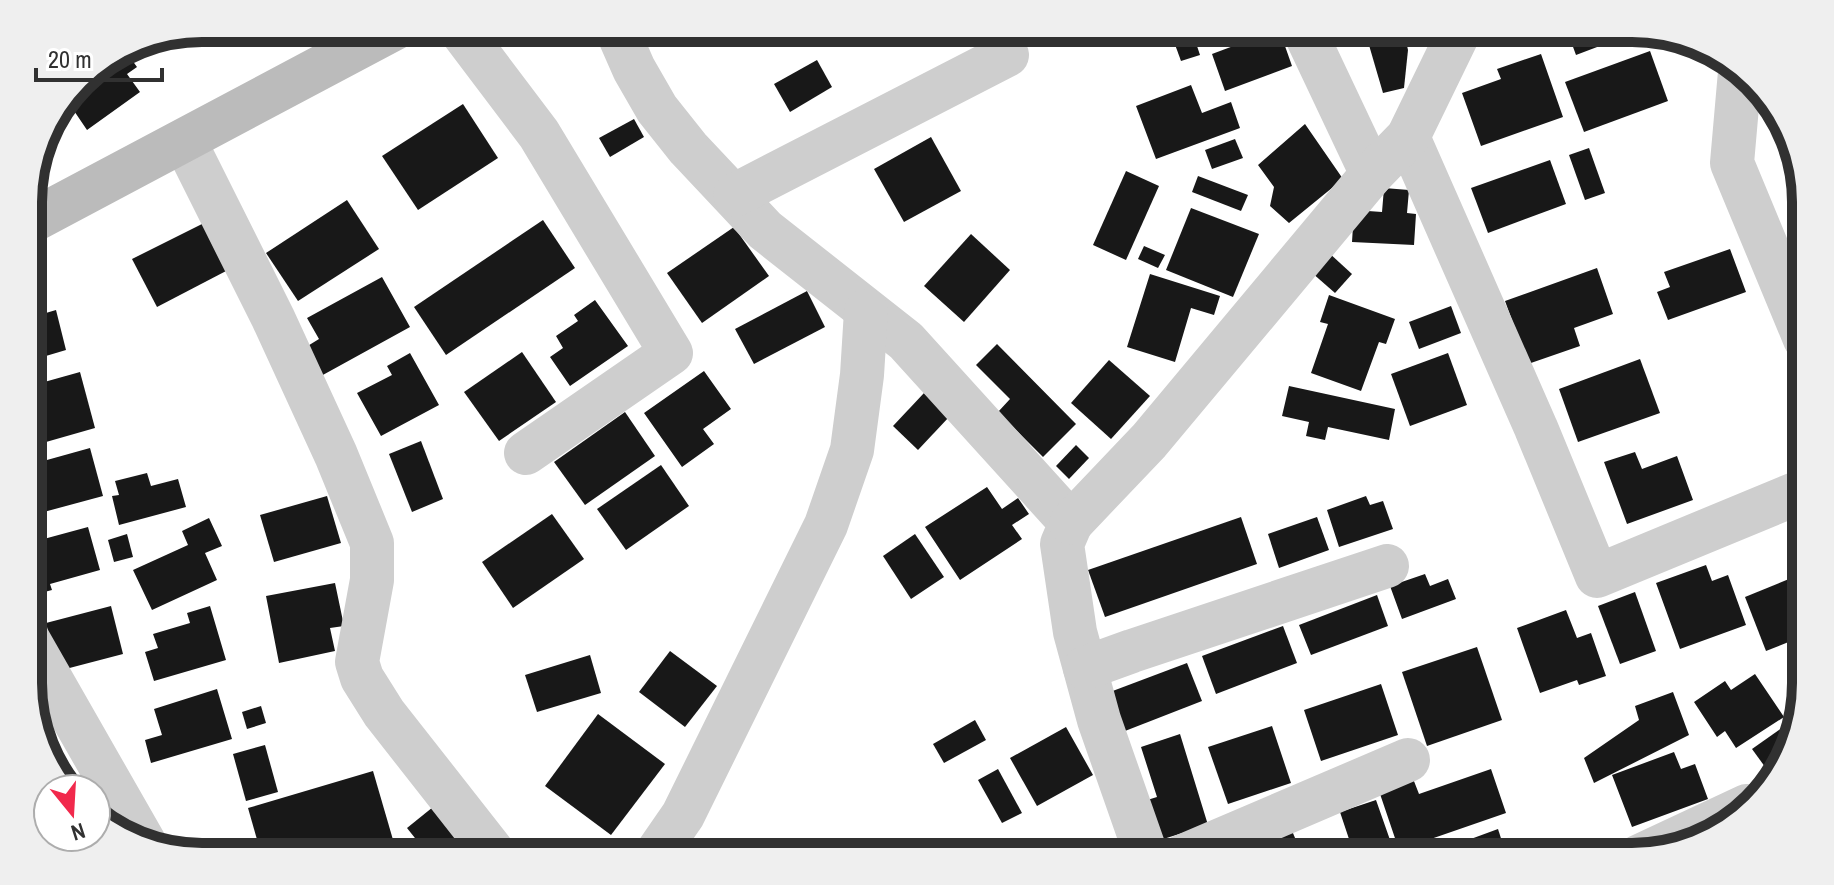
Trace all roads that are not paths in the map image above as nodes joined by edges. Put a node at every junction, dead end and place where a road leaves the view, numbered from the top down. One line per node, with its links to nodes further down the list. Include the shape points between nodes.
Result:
1 (369, 42): 9 (street)
2 (470, 42): 15 (street, via 539,134 671,353)
3 (622, 42): 11 (street, via 657,109)
4 (1000, 42): 11 (street, via 1007,55)
5 (1310, 42): 10 (street)
6 (1454, 42): 8 (street)
7 (1739, 84): 13 (street, via 1732,163)
8 (1408, 137): 10 (street); 16 (street, via 1597,576)
9 (185, 142): 12 (street); 23 (street, via 280,331 372,543 372,580 357,662 362,678)
10 (1372, 174): 17 (street, via 1149,441)
11 (735, 195): 14 (street, via 765,230)
12 (42, 216)
13 (1792, 308)
14 (866, 311): 17 (street, via 906,341); 24 (street, via 852,450 826,525 683,815)
15 (526, 453)
16 (1792, 495)
17 (1071, 523): 20 (street, via 1062,544)
18 (1387, 566): 20 (street)
19 (42, 664): 22 (street)
20 (1085, 668): 25 (street)
21 (1408, 760): 26 (street)
22 (136, 829)
23 (486, 843)
24 (664, 843)
25 (1142, 843)
26 (1214, 843)

